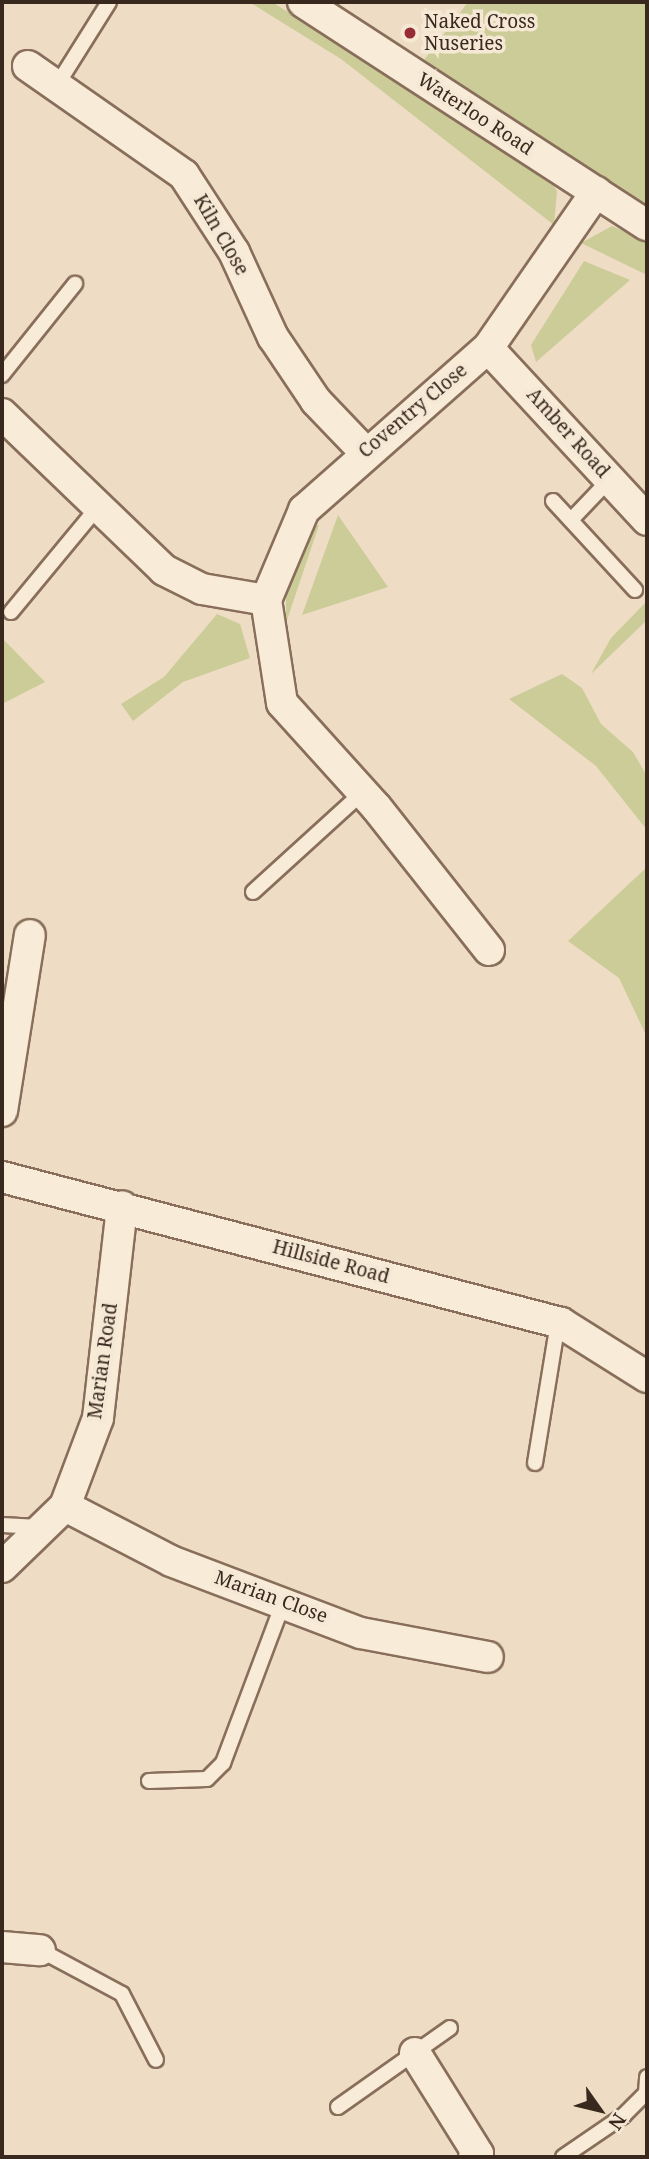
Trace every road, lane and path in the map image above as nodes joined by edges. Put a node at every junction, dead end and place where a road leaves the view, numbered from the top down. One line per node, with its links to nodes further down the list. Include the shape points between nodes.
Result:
1 (109, 2): 4 (lane)
2 (303, 2): 5 (street, Waterloo Road)
3 (28, 66): 4 (street, Kiln Close)
4 (57, 85): 11 (street, Kiln Close, via 184,174 234,252 273,338 316,401)
5 (596, 192): 6 (street, Waterloo Road); 8 (street, Coventry Close)
6 (647, 225)
7 (75, 284): 9 (lane)
8 (488, 348): 11 (street, Coventry Close); 12 (street, Amber Road)
9 (2, 375)
10 (2, 414): 14 (street)
11 (364, 451): 18 (street, Coventry Close, via 304,510)
12 (610, 479): 15 (lane); 16 (street, Amber Road)
13 (553, 501): 15 (lane)
14 (97, 508): 18 (street, via 164,570 202,589); 19 (lane)
15 (570, 520): 17 (lane)
16 (647, 520)
17 (635, 590)
18 (266, 600): 20 (street, via 282,703)
19 (11, 612)
20 (363, 792): 21 (lane); 23 (street)
21 (253, 892)
22 (30, 935): 24 (street)
23 (489, 950)
24 (2, 1111)
25 (2, 1177): 26 (street, Hillside Road)
26 (122, 1206): 27 (street, Hillside Road); 30 (street, Marian Road, via 98,1418)
27 (558, 1322): 28 (street, Hillside Road); 29 (lane)
28 (644, 1368)
29 (536, 1463)
30 (65, 1506): 32 (street, Marian Road); 34 (street, Marian Close, via 171,1561)
31 (2, 1525): 32 (lane)
32 (43, 1528): 33 (street, Marian Road)
33 (2, 1567)
34 (284, 1601): 35 (street, Marian Close, via 361,1633); 36 (lane, via 223,1763 207,1779)
35 (488, 1657)
36 (149, 1781)
37 (2, 1947): 38 (street)
38 (40, 1950): 41 (lane, via 122,1994)
39 (450, 2028): 40 (lane)
40 (415, 2053): 43 (lane); 44 (street)
41 (156, 2060)
42 (647, 2077): 45 (lane, via 646,2093 623,2116)
43 (338, 2107)
44 (478, 2156)
45 (563, 2157)

